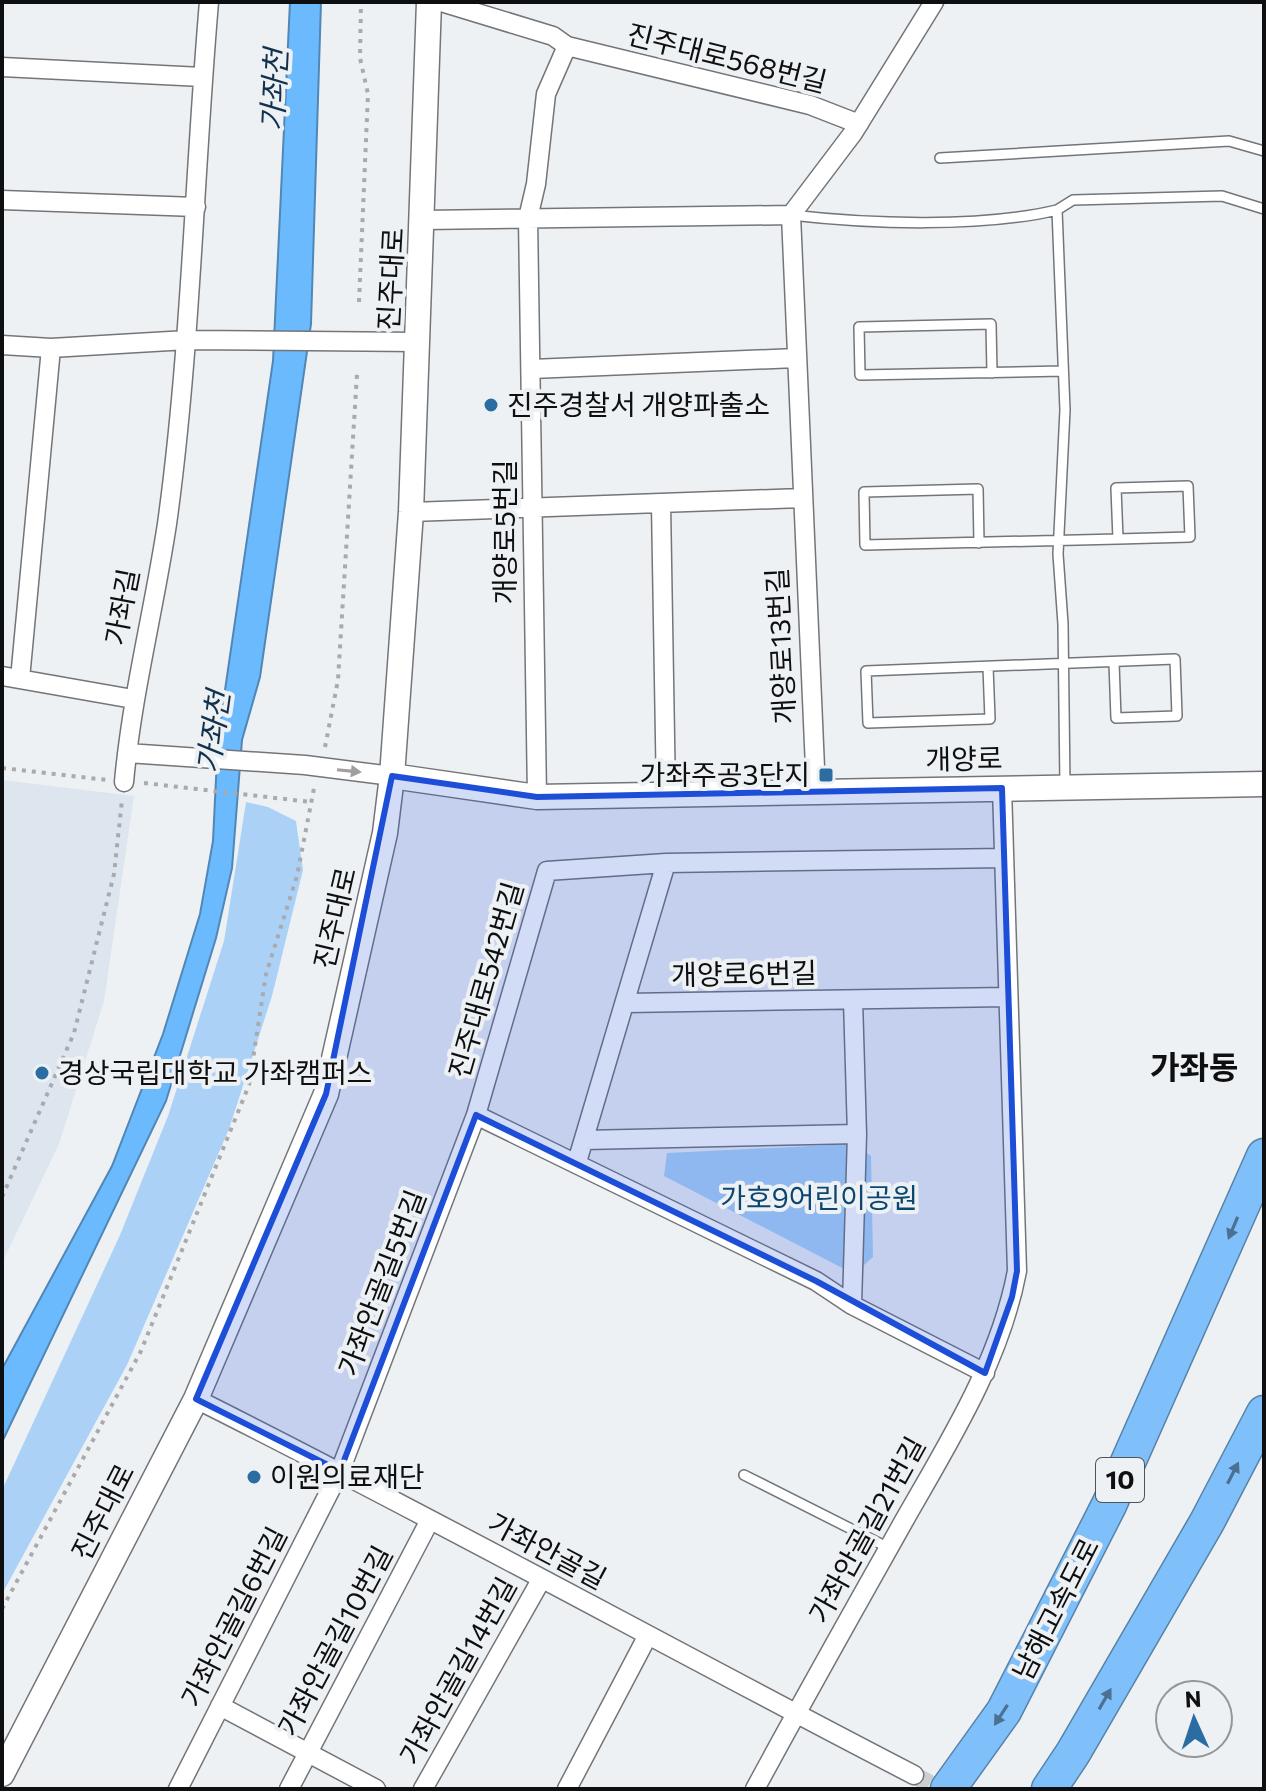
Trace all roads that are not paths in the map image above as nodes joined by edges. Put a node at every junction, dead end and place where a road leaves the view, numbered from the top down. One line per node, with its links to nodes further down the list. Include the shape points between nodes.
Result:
1 (209, 2): 7 (street, 가좌길)
2 (429, 2): 17 (street, 진주대로)
3 (441, 2): 5 (street, 진주대로568번길, via 553,36)
4 (934, 2): 8 (street)
5 (567, 46): 8 (street, 진주대로568번길, via 810,105); 16 (street, via 546,94)
6 (2, 67): 7 (street)
7 (202, 77): 12 (street, 가좌길)
8 (859, 124): 15 (street)
9 (1264, 151): 10 (lane, via 1229,141)
10 (940, 158)
11 (2, 200): 12 (street)
12 (196, 207): 18 (street, 가좌길)
13 (1264, 209): 14 (lane, via 1222,196 1073,200)
14 (1057, 210): 15 (lane, via 1023,218 853,222); 24 (lane)
15 (791, 215): 16 (street); 22 (street, 개양로13번길)
16 (528, 218): 17 (street); 23 (street, 개양로5번길)
17 (424, 220): 19 (street, 진주대로)
18 (187, 340): 19 (street); 21 (street); 37 (street, 가좌길, via 166,525)
19 (418, 342): 29 (street, 진주대로)
20 (2, 345): 21 (street)
21 (51, 348): 36 (street, via 36,513)
22 (796, 358): 23 (street); 26 (street, 개양로13번길)
23 (532, 369): 28 (street, 개양로5번길)
24 (1063, 371): 25 (lane); 31 (lane)
25 (992, 373): 25 (lane, via 860,375 859,327 991,324)
26 (801, 498): 27 (street); 44 (street, 개양로13번길)
27 (661, 504): 28 (street); 45 (street)
28 (533, 510): 29 (street); 46 (street, 개양로5번길)
29 (411, 512): 39 (street, 진주대로)
30 (1118, 539): 30 (lane, via 1116,488 1188,486 1190,537); 31 (lane)
31 (1058, 541): 32 (lane); 33 (lane)
32 (979, 543): 32 (lane, via 865,545 864,492 978,489)
33 (1063, 663): 34 (lane); 35 (lane); 42 (lane)
34 (1114, 663): 34 (lane, via 1116,718 1177,716 1175,659)
35 (988, 667): 35 (lane, via 866,671 868,723 990,719)
36 (11, 678): 37 (street)
37 (133, 699): 38 (street, 가좌길)
38 (127, 753): 39 (street, one-way to 39); 40 (street, 가좌길)
39 (392, 776): 46 (street, 개양로); 59 (street, 진주대로, via 385,833 326,1094)
40 (133, 782)
41 (1264, 784): 42 (street, 개양로)
42 (1065, 786): 43 (street, 개양로)
43 (1002, 788): 44 (street, 개양로); 47 (street)
44 (816, 791): 45 (street, 개양로)
45 (666, 796): 46 (street, 개양로)
46 (537, 797)
47 (1003, 858): 48 (street); 49 (street)
48 (666, 863): 51 (street, 개양로6번길); 52 (street, 진주대로542번길, via 547,871)
49 (1007, 997): 50 (street, 개양로6번길); 58 (street, via 1017,1271)
50 (853, 1000): 51 (street, 개양로6번길); 53 (street)
51 (626, 1003): 54 (street)
52 (476, 1115): 56 (street, 진주대로542번길); 61 (street, 가좌안골길5번길)
53 (857, 1134): 54 (street); 57 (street)
54 (584, 1140): 56 (street)
55 (1264, 1156): 78 (highway, 남해고속도로 / 10, one-way to 78, via 1102,1519 1004,1711)
56 (577, 1162): 57 (street, 진주대로542번길, via 816,1281)
57 (852, 1305): 58 (street, 진주대로542번길)
58 (985, 1373): 64 (street, 가좌안골길21번길)
59 (196, 1399): 61 (street, 가좌안골길); 70 (street, 진주대로)
60 (1264, 1413): 79 (highway, one-way to 60, via 1207,1522)
61 (340, 1471): 63 (street, 가좌안골길); 67 (street, 가좌안골길6번길)
62 (744, 1475): 64 (lane)
63 (430, 1520): 65 (street, 가좌안골길); 69 (street, 가좌안골길10번길)
64 (889, 1548): 68 (street, 가좌안골길21번길)
65 (541, 1580): 66 (street, 가좌안골길); 75 (street, 가좌안골길14번길)
66 (647, 1637): 68 (street, 가좌안골길); 76 (street)
67 (220, 1706): 69 (street); 72 (street, 가좌안골길6번길)
68 (795, 1714): 71 (street, 가좌안골길); 77 (street)
69 (308, 1753): 73 (street, 가좌안골길10번길); 74 (street)
70 (2, 1774)
71 (914, 1775)
72 (178, 1789)
73 (289, 1789)
74 (376, 1789)
75 (423, 1789)
76 (567, 1789)
77 (755, 1789)
78 (948, 1789)
79 (1049, 1789)

